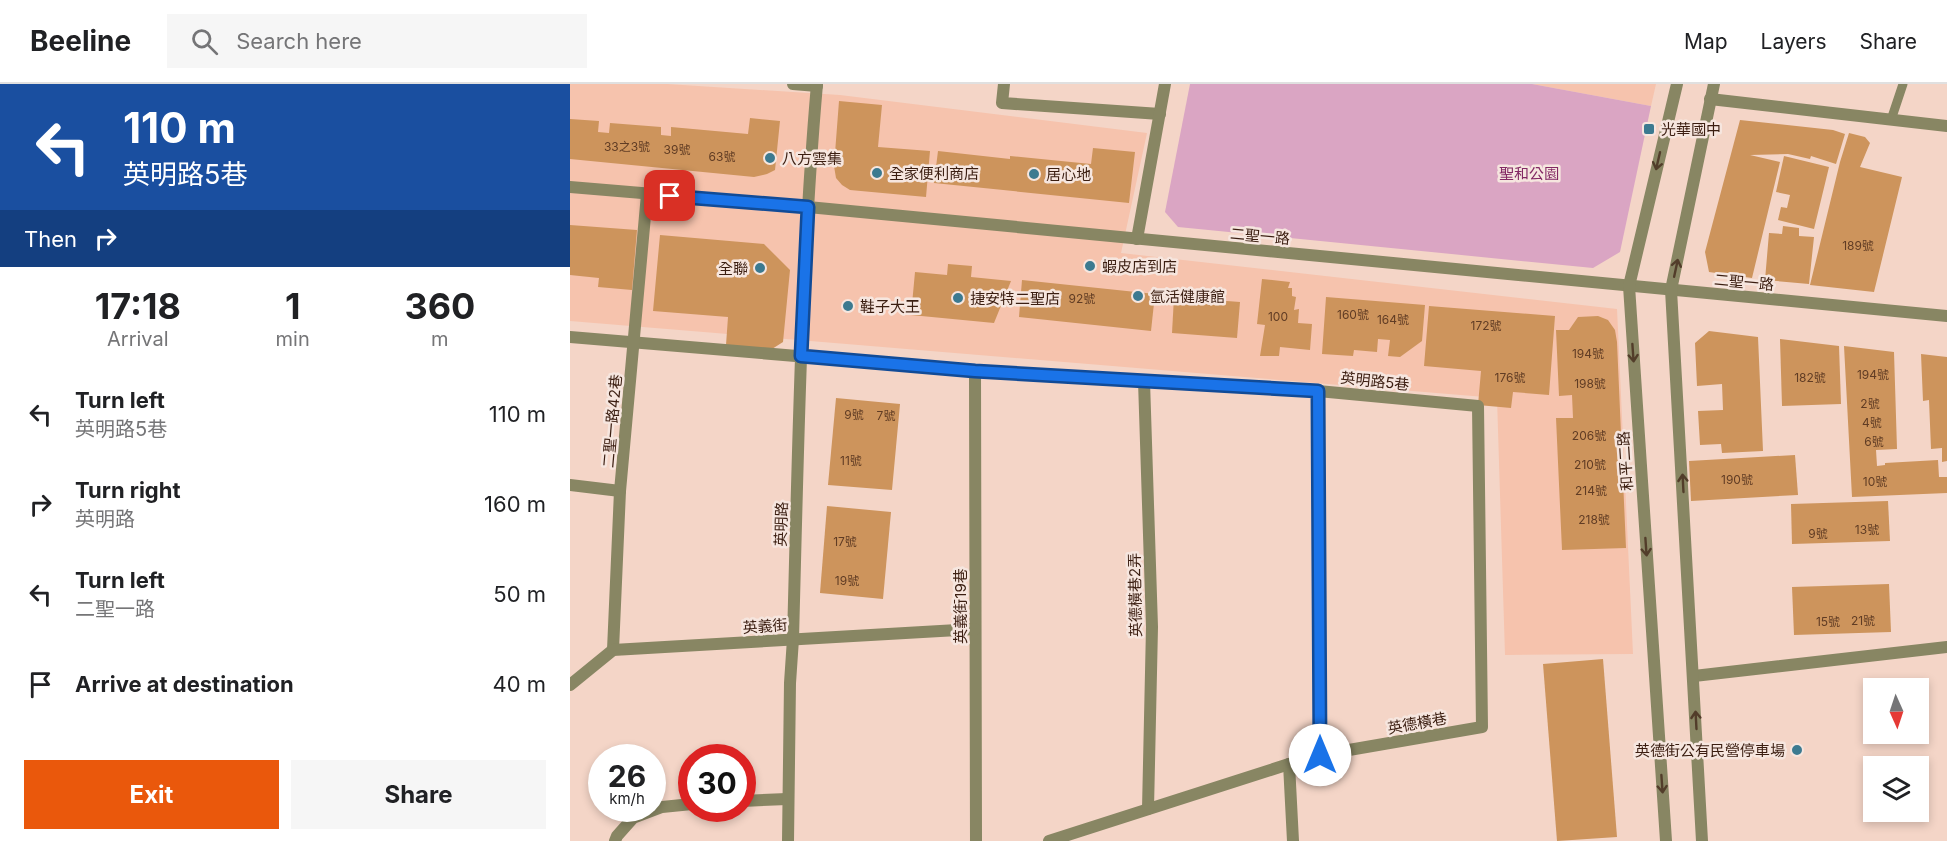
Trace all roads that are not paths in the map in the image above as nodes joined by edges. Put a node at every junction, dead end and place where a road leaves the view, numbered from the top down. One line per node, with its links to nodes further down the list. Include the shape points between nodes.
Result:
1 (793, 84): 7 (street)
2 (1004, 84): 9 (street, via 1002,103)
3 (1165, 84): 9 (street)
4 (1677, 84): 16 (street, 和平二路, one-way to 16)
5 (1714, 84): 8 (street)
6 (1903, 84): 10 (lane)
7 (817, 85): 14 (street, 英明路)
8 (1710, 99): 10 (street); 17 (street, one-way to 8)
9 (1160, 114): 15 (street)
10 (1891, 120): 11 (street)
11 (1947, 126)
12 (570, 187): 13 (street, 二聖一路)
13 (647, 194): 14 (street, 二聖一路); 20 (street, 二聖一路42巷)
14 (808, 207): 15 (street, 二聖一路); 21 (street, 英明路)
15 (1137, 239): 16 (street, 二聖一路)
16 (1629, 286): 17 (street, 二聖一路); 45 (street, 和平二路, one-way to 45)
17 (1671, 290): 18 (street, 二聖一路); 32 (street, one-way to 17)
18 (1947, 316)
19 (570, 337): 20 (street, 英明路5巷)
20 (634, 342): 21 (street, 英明路5巷); 27 (street, 二聖一路42巷)
21 (801, 356): 22 (street, 英明路5巷); 29 (street, 英明路)
22 (975, 371): 23 (street, 英明路5巷); 28 (street, 英義街19巷)
23 (1144, 381): 24 (street, 英明路5巷); 39 (street, 英德橫巷2弄, via 1152,627)
24 (1318, 391): 25 (street, 英明路5巷); 34 (street)
25 (1478, 406): 34 (street, 英德橫巷, via 1482,727)
26 (570, 485): 27 (street)
27 (620, 491): 31 (street, 二聖一路42巷)
28 (975, 629): 29 (street, 英義街); 42 (street, 英義街19巷)
29 (793, 639): 31 (street, 英義街); 36 (street, 英明路)
30 (1947, 647): 32 (street)
31 (613, 650): 33 (street)
32 (1694, 676): 46 (street, one-way to 32)
33 (570, 685)
34 (1320, 755): 35 (street, 英德橫巷)
35 (1289, 764): 39 (street, 英德橫巷); 44 (street)
36 (787, 799): 37 (street); 41 (street, 英明路)
37 (756, 800)
38 (678, 805): 40 (street, via 633,818)
39 (1148, 809): 43 (street, 英德橫巷)
40 (615, 841)
41 (788, 841)
42 (975, 841)
43 (1049, 841)
44 (1293, 841)
45 (1666, 841)
46 (1702, 841)

